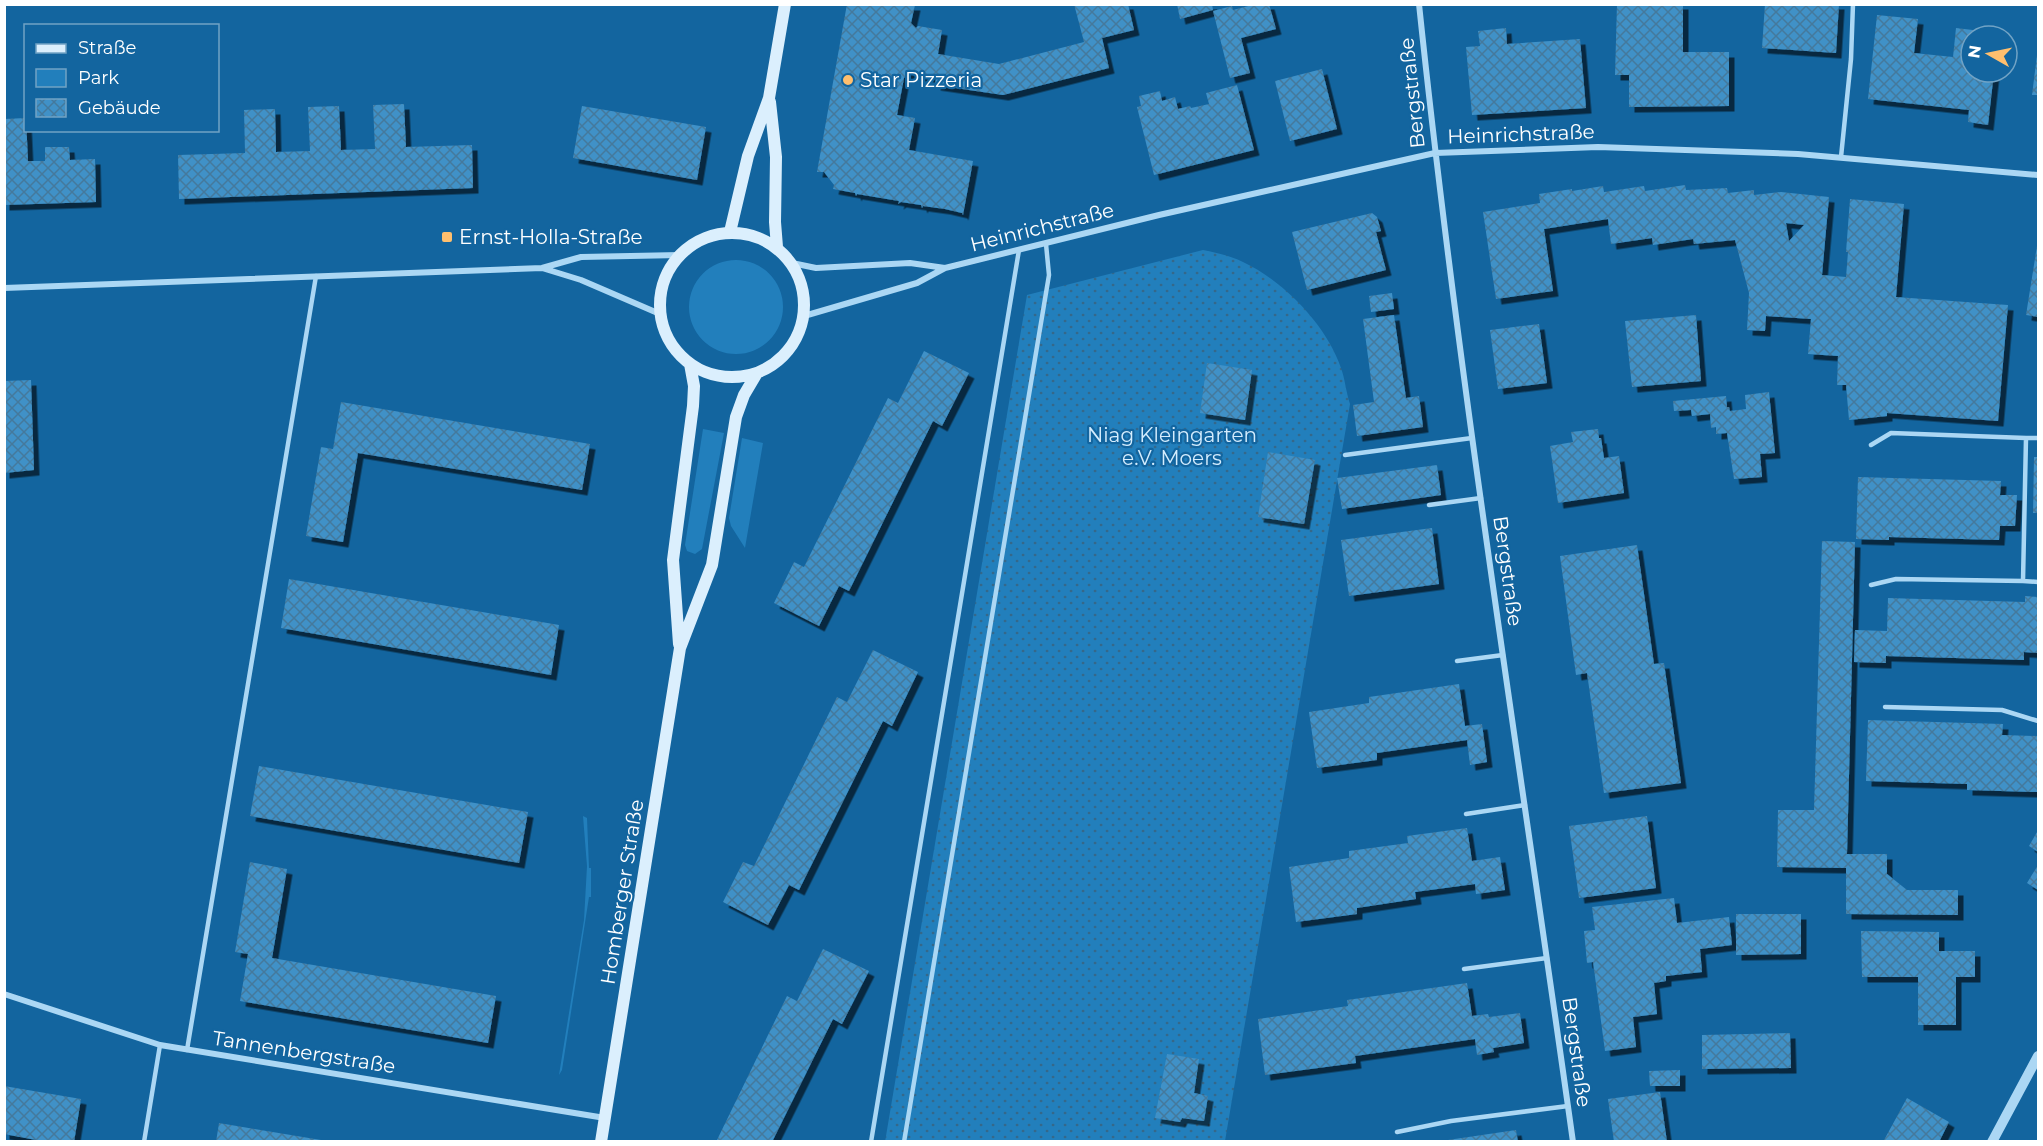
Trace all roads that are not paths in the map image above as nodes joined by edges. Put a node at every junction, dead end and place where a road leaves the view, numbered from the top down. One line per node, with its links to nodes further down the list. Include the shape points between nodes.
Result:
1 (785, 4): 4 (main road)
2 (1419, 4): 5 (street, Bergstraße)
3 (1853, 4): 6 (lane)
4 (769, 98): 8 (main road, via 748,156); 10 (main road, via 776,156)
5 (1434, 153): 6 (street, Heinrichstraße, via 1598,147); 9 (street, Heinrichstraße); 22 (street, Bergstraße)
6 (1841, 158): 7 (street, Heinrichstraße)
7 (2038, 175)
8 (730, 232): 10 (main road, via 755,236); 12 (main road, via 694,243)
9 (1046, 244): 11 (street, Heinrichstraße); 51 (lane, via 1049,275)
10 (777, 247): 13 (main road)
11 (1019, 249): 15 (street, Heinrichstraße); 50 (lane)
12 (680, 255): 14 (street, via 581,257); 18 (main road, via 663,283)
13 (792, 264): 15 (street, Heinrichstraße, via 825,268 910,263); 19 (main road, via 802,289)
14 (542, 268): 16 (street); 18 (street, via 581,280)
15 (945, 268): 19 (street, Heinrichstraße, via 917,283)
16 (315, 276): 17 (street); 43 (lane)
17 (4, 288)
18 (660, 315): 20 (main road, via 676,350)
19 (804, 316): 21 (main road, via 788,351)
20 (690, 364): 21 (main road, via 715,375 743,377); 32 (main road, Homberger Straße, via 693,406 673,560)
21 (757, 373): 32 (main road, Homberger Straße, via 736,417 712,565)
22 (1472, 438): 26 (lane); 27 (street, Bergstraße)
23 (2026, 438): 24 (lane); 25 (lane, via 1891,432); 29 (lane)
24 (2038, 438)
25 (1870, 445)
26 (1345, 455)
27 (1480, 498): 28 (lane); 33 (street, Bergstraße)
28 (1429, 505)
29 (2023, 581): 30 (lane); 31 (lane, via 1896,579)
30 (2038, 582)
31 (1871, 585)
32 (680, 648): 46 (main road, Homberger Straße)
33 (1503, 655): 34 (lane); 37 (street, Bergstraße)
34 (1457, 661)
35 (1885, 707): 36 (lane, via 2002,710)
36 (2038, 721)
37 (1525, 805): 38 (lane); 39 (street, Bergstraße)
38 (1466, 814)
39 (1547, 958): 40 (lane); 45 (street, Bergstraße)
40 (1464, 969)
41 (4, 994): 42 (street, Tannenbergstraße)
42 (160, 1045): 43 (street, Tannenbergstraße); 48 (lane)
43 (187, 1050): 46 (street, Tannenbergstraße)
44 (2038, 1056): 53 (street)
45 (1568, 1106): 47 (lane); 52 (street, Bergstraße)
46 (605, 1118): 49 (main road, Homberger Straße)
47 (1397, 1132)
48 (144, 1142)
49 (601, 1142)
50 (871, 1142)
51 (904, 1142)
52 (1573, 1142)
53 (1992, 1142)

